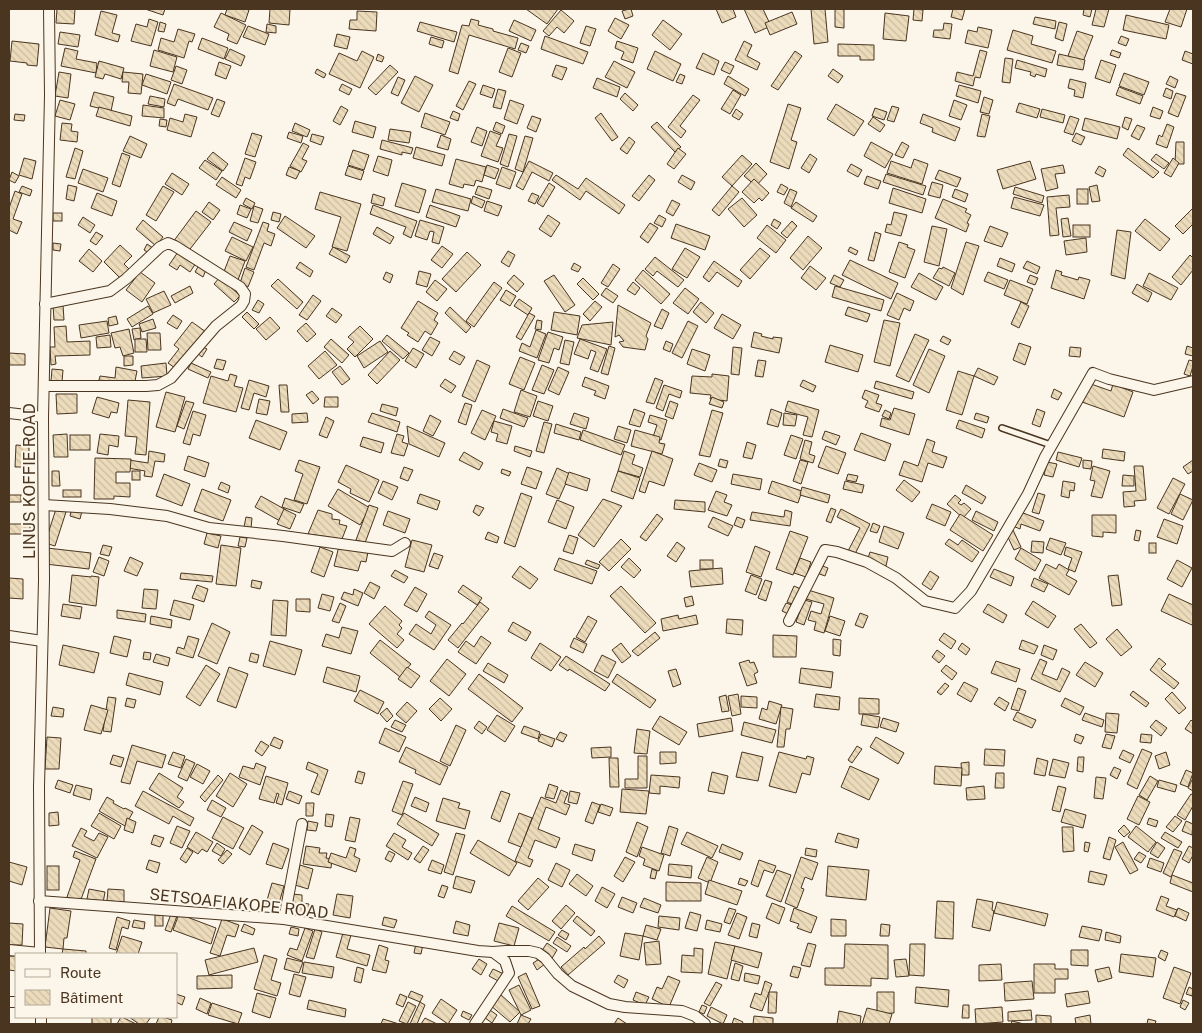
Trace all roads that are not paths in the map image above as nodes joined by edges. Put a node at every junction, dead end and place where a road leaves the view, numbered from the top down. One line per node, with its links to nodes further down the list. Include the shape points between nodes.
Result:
1 (49, 9): 2 (street, LINUS KOFFIE ROAD)
2 (45, 304): 4 (street, LINUS KOFFIE ROAD); 4 (street, via 110,291 168,243 240,287 244,294 241,306 216,326 171,378 158,385)
3 (1193, 381): 8 (street, via 1154,390 1093,373)
4 (44, 386): 6 (street, LINUS KOFFIE ROAD)
5 (9, 413): 6 (street)
6 (43, 417): 9 (street, LINUS KOFFIE ROAD)
7 (1002, 428): 8 (lane)
8 (1052, 446): 11 (street, via 971,591 955,608 925,601 896,578 867,562 825,550)
9 (44, 505): 10 (street, via 167,516 210,528 392,551); 13 (street, LINUS KOFFIE ROAD)
10 (405, 543)
11 (788, 621)
12 (9, 636): 13 (street)
13 (42, 641): 15 (street, LINUS KOFFIE ROAD)
14 (302, 824): 16 (street)
15 (40, 901): 16 (street, SETSOAFIAKOPE ROAD); 20 (street, LINUS KOFFIE ROAD)
16 (284, 919): 18 (street, SETSOAFIAKOPE ROAD)
17 (9, 950): 19 (street)
18 (493, 952): 21 (street, via 505,961 509,972); 22 (street, SETSOAFIAKOPE ROAD, via 538,953 572,986 609,1004 682,1011)
19 (32, 953)
20 (40, 953)
21 (475, 1024)
22 (705, 1024)

